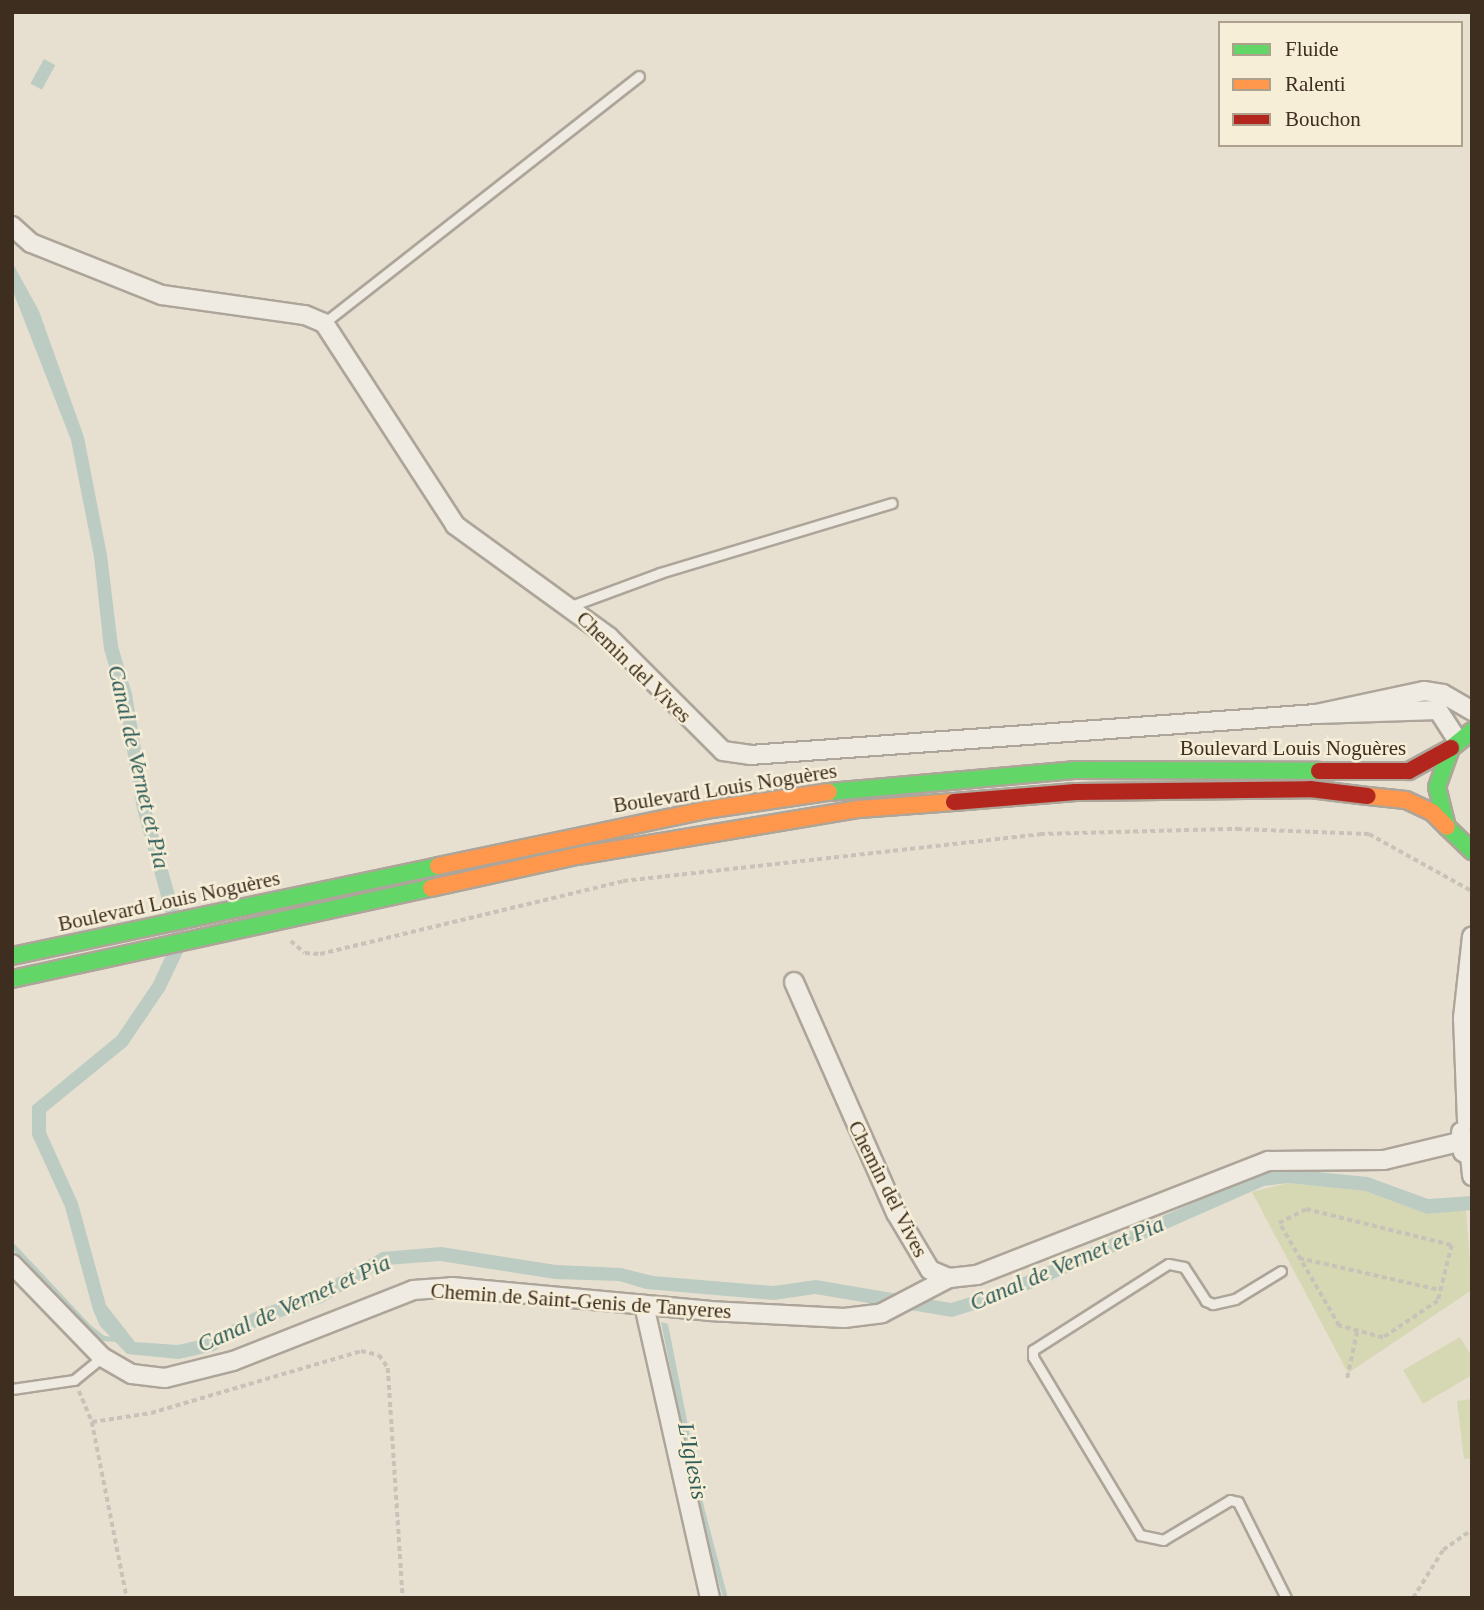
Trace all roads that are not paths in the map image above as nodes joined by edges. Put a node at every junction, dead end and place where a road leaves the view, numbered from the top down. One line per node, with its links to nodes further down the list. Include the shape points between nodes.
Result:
1 (639, 76): 3 (lane)
2 (12, 226): 3 (street, via 31,243 162,295 305,315)
3 (324, 323): 5 (street, Chemin del Vives, via 455,525)
4 (892, 503): 5 (lane, via 660,573)
5 (571, 606): 7 (street, Chemin del Vives, via 609,637 713,743 723,751 750,755)
6 (1472, 711): 7 (street, Chemin del Vives, via 1443,694 1424,691)
7 (1316, 713): 8 (street, Chemin del Vives, via 1438,710)
8 (1460, 740): 9 (main road, via 1437,787); 13 (main road, Boulevard Louis Noguères, via 1409,771 1074,770 859,788 573,835)
9 (1447, 827): 10 (main road); 14 (main road, Boulevard Louis Noguères, via 1432,812 1406,800 1310,789 1076,792 859,809 577,856)
10 (1467, 848): 11 (street)
11 (1472, 861)
12 (1472, 936): 16 (street, via 1463,1018)
13 (12, 956)
14 (12, 979)
15 (794, 982): 21 (street, Chemin del Vives, via 896,1213 930,1270)
16 (1469, 1120): 17 (street)
17 (1467, 1152): 18 (street); 21 (street, via 1384,1160 1268,1161 977,1275)
18 (1472, 1176)
19 (12, 1264): 23 (street, Chemin de Saint-Genis de Tanyeres)
20 (1281, 1271): 26 (lane, via 1235,1299 1213,1304 1206,1301 1184,1267 1168,1264 1033,1350 1140,1535 1163,1540 1230,1500 1238,1502)
21 (949, 1278): 22 (street, Chemin de Saint-Genis de Tanyeres, via 882,1313 844,1318)
22 (644, 1305): 23 (street, Chemin de Saint-Genis de Tanyeres, via 452,1287 413,1290 198,1373 165,1378 132,1374); 25 (street)
23 (102, 1357): 24 (lane, via 74,1380)
24 (12, 1389)
25 (710, 1598)
26 (1286, 1598)

